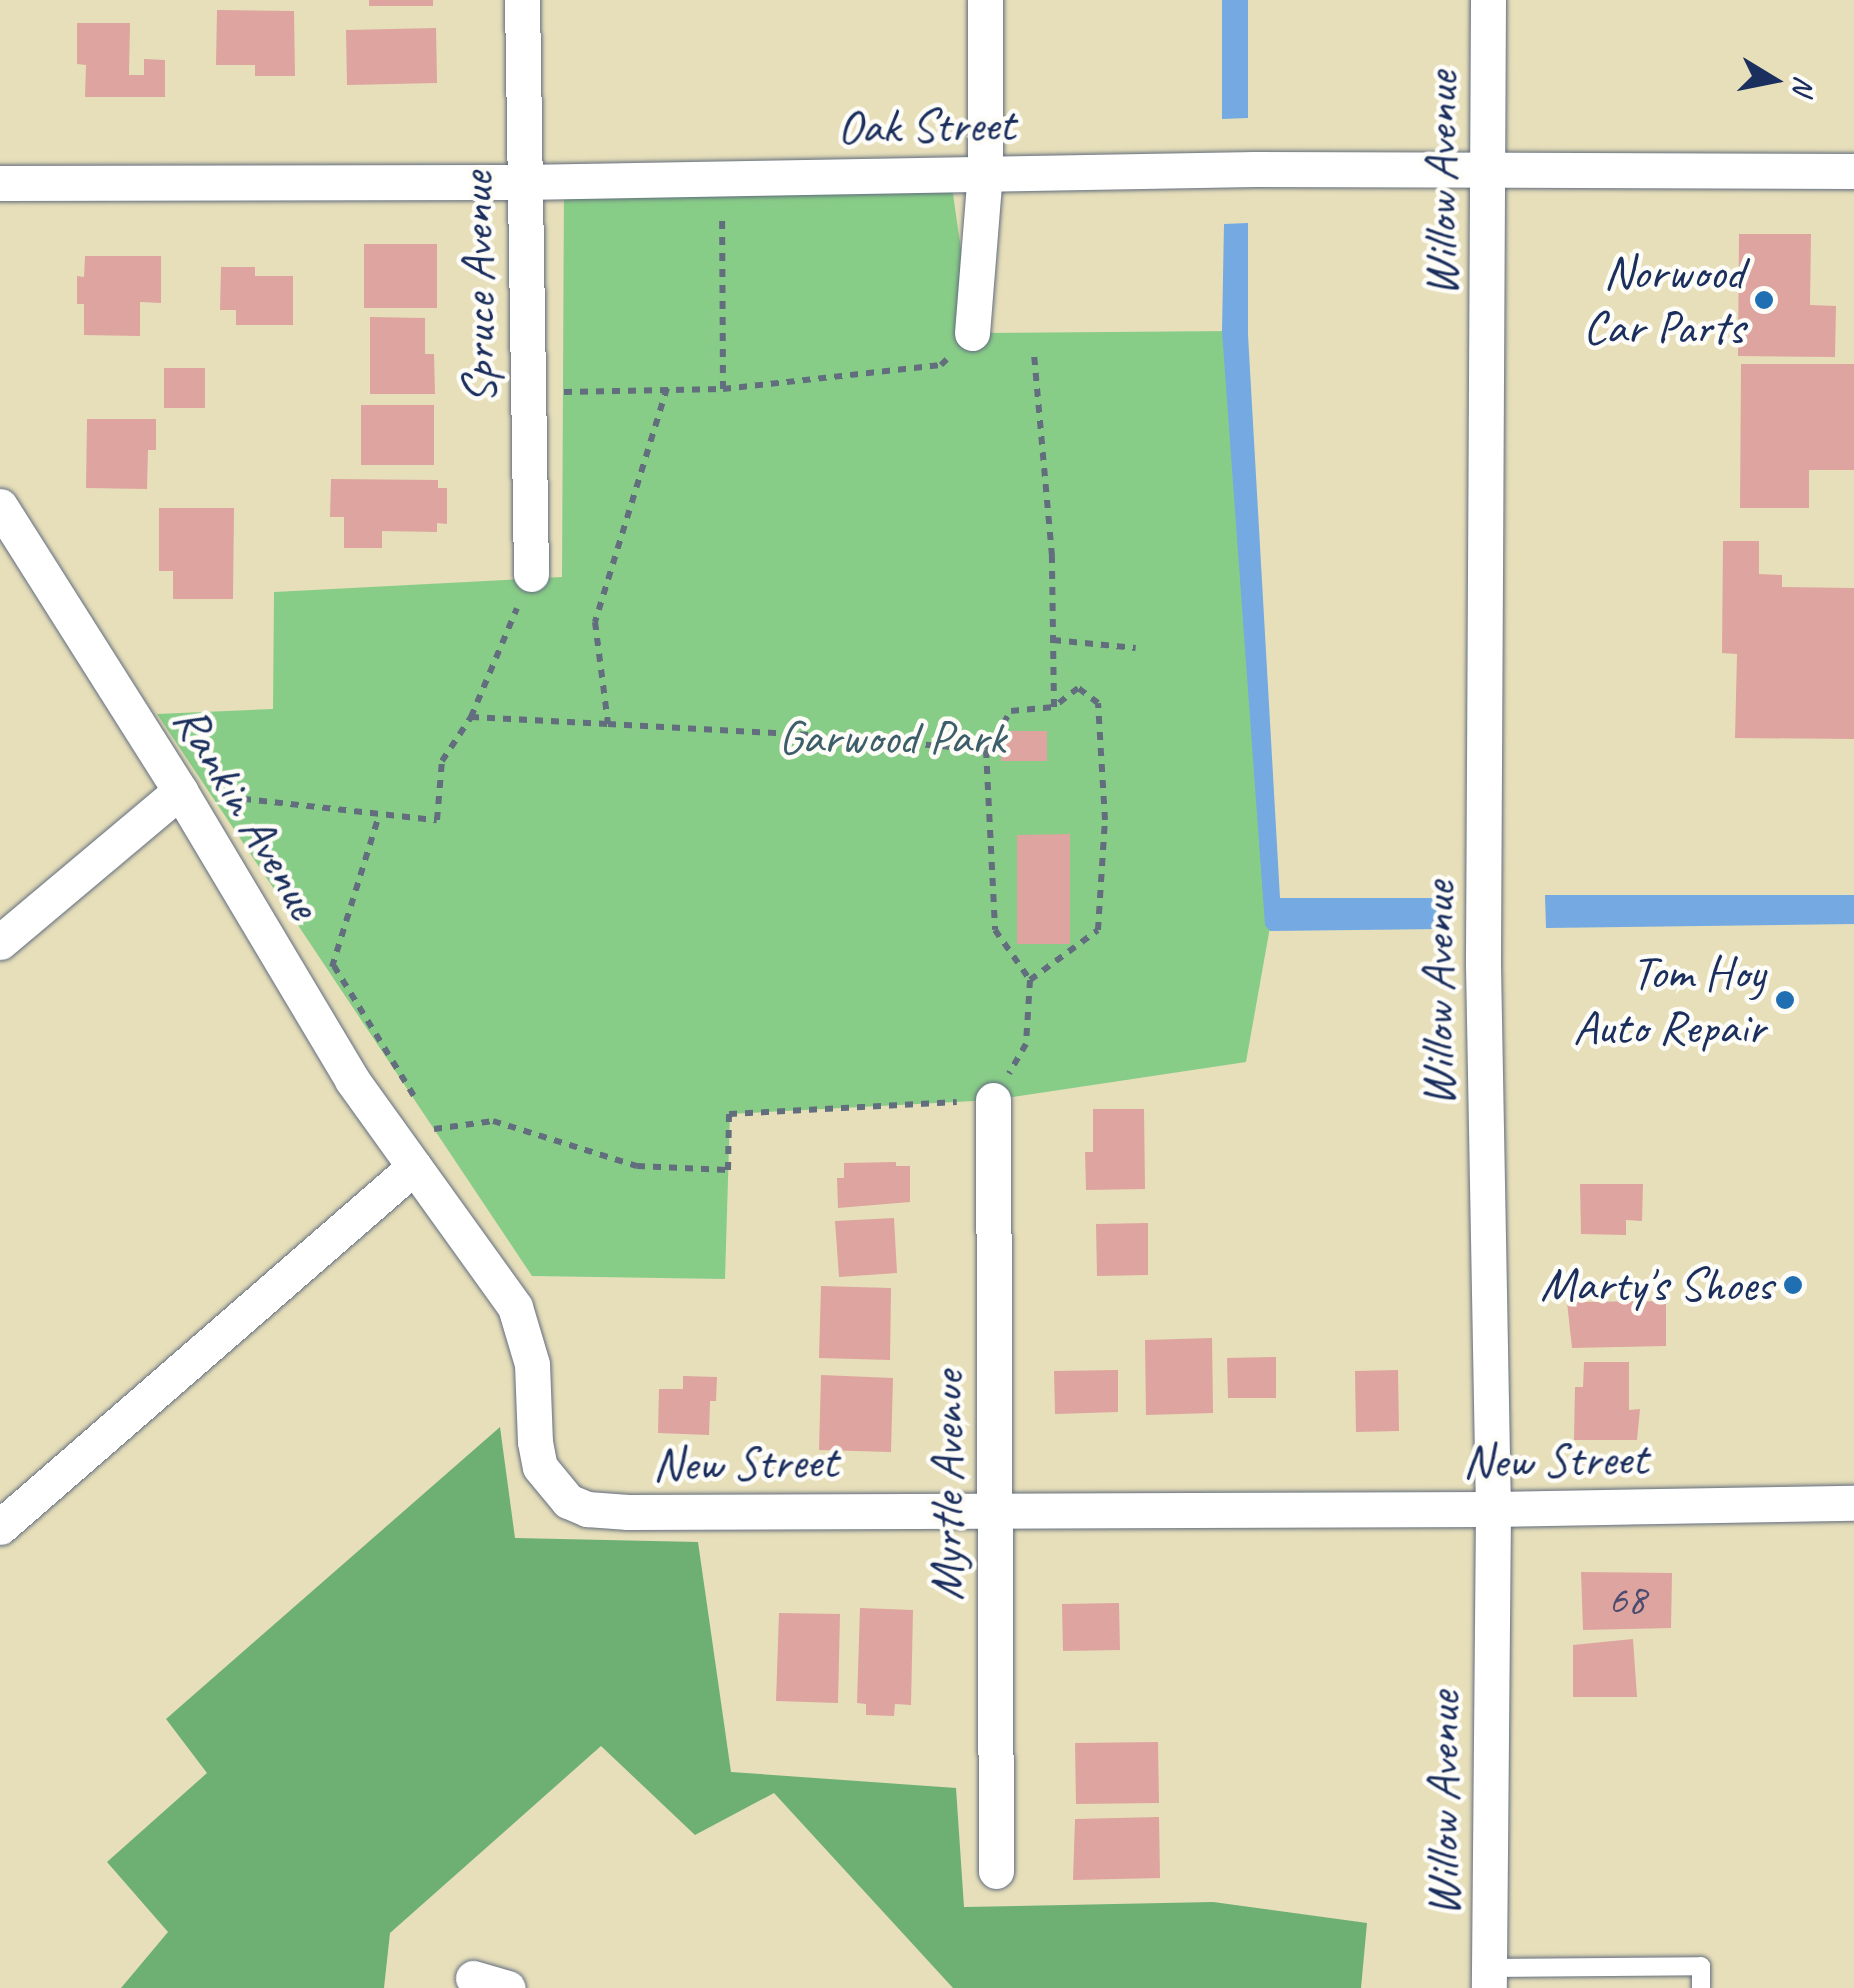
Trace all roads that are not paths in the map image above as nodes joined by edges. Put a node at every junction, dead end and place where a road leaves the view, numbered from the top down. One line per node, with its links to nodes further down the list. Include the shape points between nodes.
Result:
1 (522, 0): 8 (street, Spruce Avenue)
2 (985, 0): 6 (street)
3 (1488, 0): 4 (street, Willow Avenue)
4 (1489, 168): 5 (street, Oak Street); 6 (street, Oak Street); 18 (street, Willow Avenue, via 1483,965)
5 (1854, 171)
6 (985, 172): 8 (street, Oak Street); 9 (street)
7 (0, 182): 8 (street, Oak Street)
8 (522, 182): 11 (street, Spruce Avenue)
9 (972, 333)
10 (0, 506): 12 (street, Rankin Avenue)
11 (532, 574)
12 (180, 791): 13 (street); 15 (street, Rankin Avenue, via 352,1080)
13 (0, 942)
14 (992, 1100): 17 (street, Myrtle Avenue)
15 (414, 1168): 17 (street, New Street, via 514,1307 532,1364 540,1467 568,1501 628,1512); 19 (street)
16 (1854, 1502): 18 (street, New Street)
17 (994, 1508): 18 (street, New Street); 20 (street, Myrtle Avenue)
18 (1493, 1509): 22 (street, Willow Avenue)
19 (0, 1527)
20 (996, 1871)
21 (472, 1978): 23 (street)
22 (1489, 1978): 24 (lane, via 1701,1966)
23 (508, 1988)
24 (1701, 1988)

